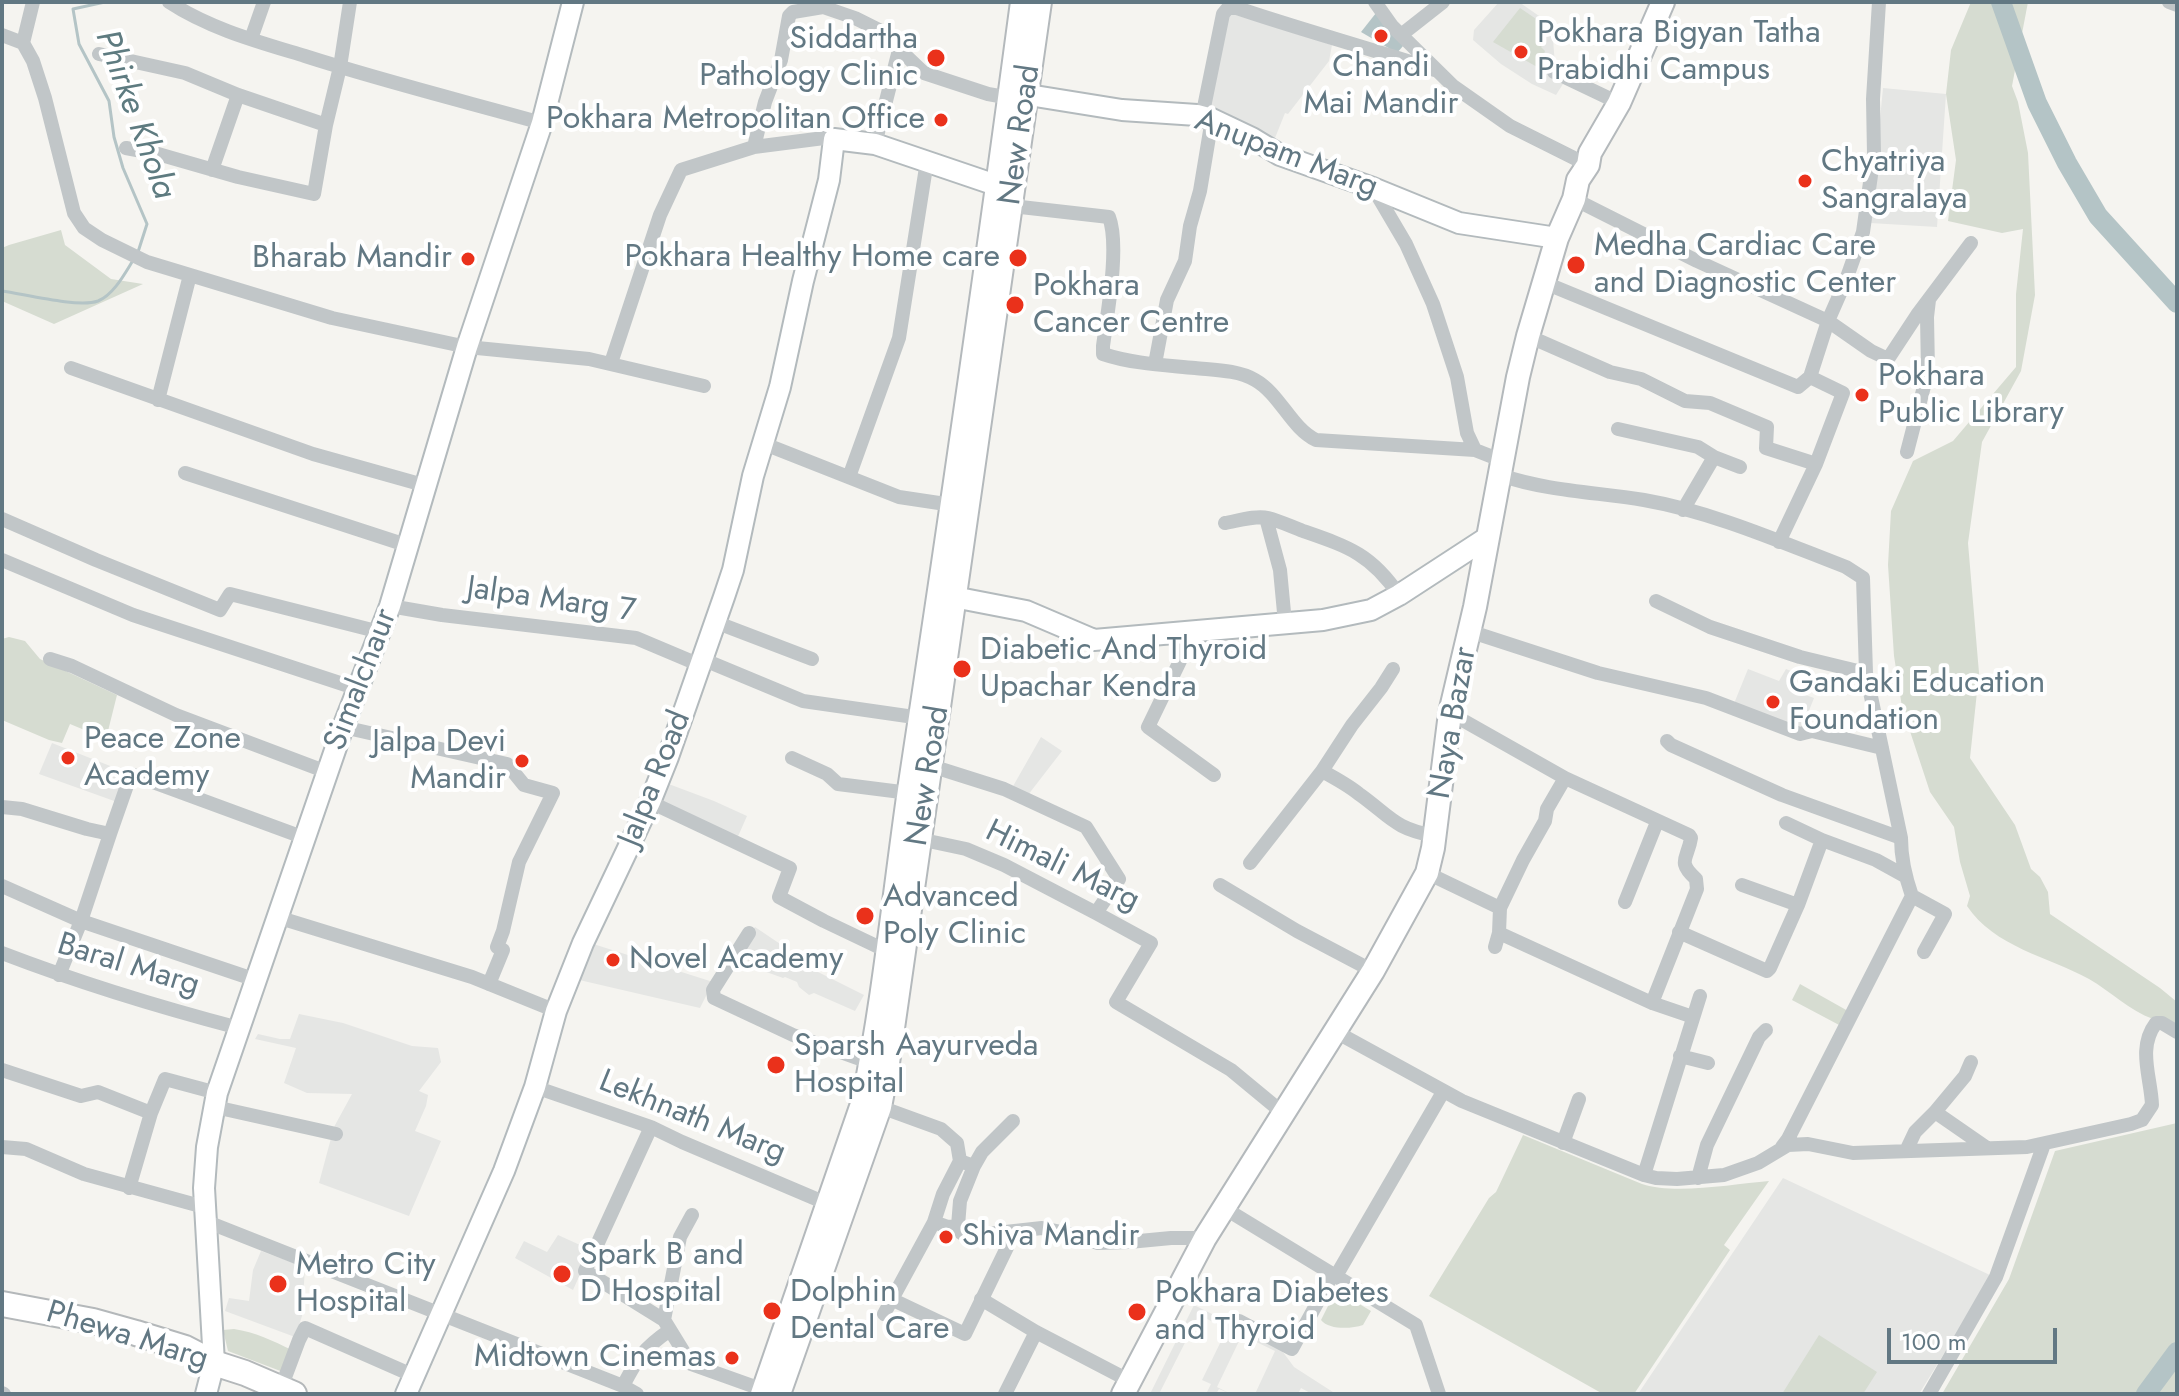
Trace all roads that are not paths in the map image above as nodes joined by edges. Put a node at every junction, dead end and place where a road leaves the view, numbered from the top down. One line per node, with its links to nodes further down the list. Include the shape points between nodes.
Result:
1 (33, 2): 18 (street)
2 (169, 2): 17 (street, via 192,17)
3 (264, 2): 17 (street)
4 (350, 2): 21 (street)
5 (573, 2): 28 (street, Simalchaur)
6 (1022, 2): 25 (main road, New Road)
7 (1040, 2): 25 (main road, New Road)
8 (1375, 2): 16 (street)
9 (1443, 2): 16 (street)
10 (1663, 2): 26 (main road, Naya Bazar)
11 (1879, 2): 45 (street, via 1874,154 1863,232)
12 (2169, 2): 14 (street)
13 (823, 4): 19 (street, via 879,30); 32 (street, via 789,16)
14 (2177, 5)
15 (2, 35): 18 (street)
16 (1401, 35): 22 (street)
17 (251, 39): 21 (street)
18 (23, 43): 42 (street, via 45,98 78,220 102,240)
19 (899, 50): 25 (street, via 924,73 988,94); 31 (street)
20 (99, 54): 24 (street, via 185,73)
21 (340, 67): 28 (street); 29 (street)
22 (1435, 70): 27 (street, via 1228,8); 35 (street, via 1510,126)
23 (1554, 72): 26 (street)
24 (238, 95): 29 (street); 36 (street)
25 (1018, 96): 27 (street, Anupam Marg); 38 (main road, New Road)
26 (1619, 103): 35 (main road, Naya Bazar)
27 (1207, 118): 37 (street, Anupam Marg, via 1280,155); 49 (street, via 1200,191 1185,261 1167,300)
28 (542, 123): 47 (street, Simalchaur)
29 (326, 125): 36 (street, via 314,194)
30 (834, 139): 31 (street); 32 (street); 55 (street, Jalpa Road, via 780,387)
31 (875, 144): 34 (street)
32 (754, 147): 48 (street, via 681,170 660,215)
33 (126, 148): 36 (street)
34 (927, 161): 38 (street); 63 (street, via 899,338)
35 (1588, 165): 39 (main road, Naya Bazar)
36 (212, 170)
37 (1373, 188): 40 (street, Anupam Marg, via 1459,223); 56 (street, via 1433,304)
38 (1004, 195): 49 (street, via 1109,217 1113,262 1103,354); 65 (main road, New Road)
39 (1574, 199): 40 (main road, Naya Bazar); 45 (street)
40 (1557, 238): 43 (main road, Naya Bazar)
41 (1971, 243): 44 (street)
42 (190, 275): 47 (street, via 332,318); 53 (street)
43 (1545, 283): 46 (main road, Naya Bazar); 51 (street, via 1798,387)
44 (1929, 300): 45 (street, via 1888,359); 57 (street, via 1928,371)
45 (1828, 321): 51 (street)
46 (1528, 336): 59 (street, via 1685,401 1710,403 1767,427 1766,448); 61 (main road, Naya Bazar)
47 (467, 347): 48 (street); 64 (street, Simalchaur)
48 (611, 363): 52 (street)
49 (1155, 364): 56 (street, via 1227,371 1255,380 1316,440)
50 (71, 368): 53 (street)
51 (1810, 377): 59 (street, via 1843,393)
52 (704, 386)
53 (158, 400): 64 (street, via 313,454)
54 (1618, 429): 58 (street, via 1698,447)
55 (762, 443): 63 (street); 78 (street, Jalpa Road, via 733,570)
56 (1475, 450): 61 (street)
57 (1907, 452)
58 (1714, 457): 60 (street); 66 (street)
59 (1816, 464): 71 (street)
60 (1740, 467)
61 (1501, 468): 66 (street, via 1528,485); 70 (main road, Naya Bazar)
62 (185, 473): 72 (street)
63 (849, 477): 65 (street, via 899,497)
64 (427, 486): 72 (street, Simalchaur)
65 (959, 506): 75 (main road, New Road)
66 (1683, 510): 71 (street)
67 (1266, 518): 69 (street); 74 (street, via 1352,550 1385,575); 79 (street, via 1280,570)
68 (2, 519): 81 (street, via 220,610 230,594)
69 (1225, 523)
70 (1488, 537): 74 (street); 82 (main road, Naya Bazar)
71 (1779, 542): 87 (street, via 1863,578)
72 (409, 546): 77 (street, Simalchaur)
73 (2, 560): 88 (street, via 133,615)
74 (1399, 595): 79 (street, via 1349,616)
75 (947, 596): 80 (street, via 1026,611 1094,640); 90 (main road, New Road); 95 (main road, New Road)
76 (1656, 601): 87 (street, via 1710,627)
77 (390, 606): 81 (street, Simalchaur); 85 (street, Jalpa Marg 7, via 636,638)
78 (715, 622): 84 (street); 85 (street, Jalpa Road)
79 (1285, 623): 80 (street)
80 (1187, 631): 98 (street, via 1180,661 1148,727)
81 (380, 632): 88 (street, Simalchaur)
82 (1469, 633): 89 (main road, Naya Bazar); 93 (street, via 1598,673 1706,698 1800,734 1812,731)
83 (50, 659): 97 (street, via 176,715)
84 (812, 659)
85 (701, 662): 90 (street, Jalpa Marg 7, via 803,701); 101 (street, Jalpa Road)
86 (1393, 669): 96 (street)
87 (1866, 673): 93 (street)
88 (358, 689): 91 (street, Simalchaur)
89 (1450, 713): 99 (street); 106 (main road, Naya Bazar)
90 (921, 718): 95 (main road, New Road)
91 (343, 727): 97 (street, Simalchaur); 132 (street, via 507,764 524,785 553,793 519,862 497,947 503,950)
92 (1667, 741): 108 (street, via 1782,795)
93 (1882, 748): 108 (street)
94 (792, 758): 100 (street, via 838,784)
95 (922, 764): 100 (main road, New Road); 109 (main road, New Road); 121 (street, via 1004,789 1086,827 1119,879)
96 (1322, 771): 106 (street, via 1389,820); 111 (street)
97 (327, 772): 107 (street, Simalchaur)
98 (1214, 775)
99 (1565, 778): 103 (street); 120 (street)
100 (909, 793): 126 (main road, New Road)
101 (650, 802): 126 (street, via 790,868 779,897); 135 (street, Jalpa Road)
102 (2, 807): 105 (street)
103 (1657, 822): 118 (street); 124 (street, via 1691,838 1684,865 1698,884)
104 (1786, 823): 110 (street)
105 (110, 834): 107 (street, via 131,774); 123 (street)
106 (1435, 836): 112 (main road, Naya Bazar)
107 (305, 838): 122 (street, Simalchaur)
108 (1901, 838): 113 (street)
109 (919, 839): 121 (street, Himali Marg, via 966,849); 150 (main road, New Road, via 887,1070)
110 (1822, 840): 113 (street); 119 (street)
111 (1250, 863)
112 (1427, 873): 120 (street); 129 (main road, Naya Bazar)
113 (1905, 876): 117 (street)
114 (1220, 885): 129 (street)
115 (1742, 885): 119 (street)
116 (2, 886): 123 (street)
117 (1912, 896): 127 (street, via 1945,914); 160 (street)
118 (1625, 902)
119 (1798, 905): 124 (street, via 1767,971)
120 (1500, 908): 134 (street, via 1497,940)
121 (1096, 913): 153 (street, Himali Marg, via 1151,943 1116,1002 1231,1070)
122 (277, 917): 131 (street, Simalchaur); 132 (street)
123 (81, 921): 130 (street); 131 (street)
124 (1679, 932): 134 (street)
125 (749, 933): 143 (street, via 713,990 714,998)
126 (889, 952): 143 (main road, New Road)
127 (1924, 952)
128 (2, 953): 130 (street, Baral Marg)
129 (1373, 971): 139 (main road, Naya Bazar)
130 (59, 975): 137 (street, Baral Marg)
131 (256, 980): 137 (street, Simalchaur)
132 (489, 984): 135 (street)
133 (1700, 996): 136 (street)
134 (1652, 1003): 136 (street)
135 (556, 1011): 146 (street, Jalpa Road)
136 (1693, 1017): 141 (street)
137 (239, 1028): 149 (street, Simalchaur)
138 (1766, 1030): 165 (street, via 1720,1116)
139 (1336, 1032): 147 (street); 153 (main road, Naya Bazar)
140 (2177, 1032): 158 (street, via 2156,1023 2147,1038 2152,1105 2142,1120)
141 (1680, 1056): 144 (street); 164 (street)
142 (1971, 1062): 151 (street)
143 (871, 1063): 150 (main road, New Road)
144 (1708, 1063)
145 (2, 1070): 152 (street, via 81,1096 98,1092)
146 (535, 1087): 155 (street, Lekhnath Marg); 179 (street, Jalpa Road)
147 (1443, 1092): 157 (street); 175 (street)
148 (1579, 1099): 157 (street)
149 (216, 1100): 152 (street, via 165,1079); 156 (street); 169 (street, Simalchaur, via 207,1147)
150 (871, 1104): 163 (street, via 941,1129 957,1143); 167 (main road, New Road); 189 (main road, New Road)
151 (1935, 1112): 161 (street); 162 (street, via 1915,1132)
152 (151, 1113): 166 (street)
153 (1283, 1113): 168 (main road, Naya Bazar)
154 (1013, 1121): 163 (street)
155 (651, 1127): 167 (street, Lekhnath Marg); 182 (street, via 585,1271)
156 (336, 1134)
157 (1563, 1143): 164 (street)
158 (2044, 1144): 161 (street); 194 (street, via 1996,1277)
159 (2, 1147): 166 (street, via 26,1149)
160 (1782, 1147): 162 (street); 165 (street, via 1742,1170)
161 (1987, 1148): 162 (street)
162 (1906, 1151)
163 (967, 1163): 171 (street, via 943,1194); 172 (street)
164 (1644, 1175): 165 (street)
165 (1698, 1178)
166 (129, 1188): 169 (street)
167 (828, 1204): 189 (main road, New Road)
168 (1224, 1208): 174 (main road, Naya Bazar); 175 (street)
169 (204, 1214): 179 (street); 184 (street, Simalchaur)
170 (692, 1215): 182 (street, via 680,1237)
171 (934, 1222): 172 (street); 176 (street)
172 (958, 1226): 173 (street, via 969,1236)
173 (1015, 1231): 174 (street, via 1042,1228 1098,1243); 177 (street)
174 (1205, 1238): 187 (main road, Naya Bazar)
175 (1334, 1275): 181 (street, via 1292,1349); 193 (street, via 1416,1325)
176 (891, 1299): 177 (street, via 965,1334); 180 (street)
177 (981, 1299): 183 (street)
178 (2, 1304): 184 (highway, Phewa Marg, via 93,1321 185,1348)
179 (440, 1313): 185 (street, Jalpa Road); 186 (street)
180 (884, 1314)
181 (1239, 1321)
182 (667, 1325): 186 (street, via 637,1358); 189 (street, via 691,1364)
183 (1036, 1332): 187 (street); 192 (street)
184 (214, 1363): 188 (highway, Phewa Marg); 190 (street, Simalchaur)
185 (409, 1385): 188 (street, via 305,1328)
186 (623, 1386): 191 (street)
187 (1126, 1387)
188 (288, 1391)
189 (768, 1393)
190 (206, 1394)
191 (637, 1394)
192 (1005, 1394)
193 (1439, 1394)
194 (1929, 1394)

